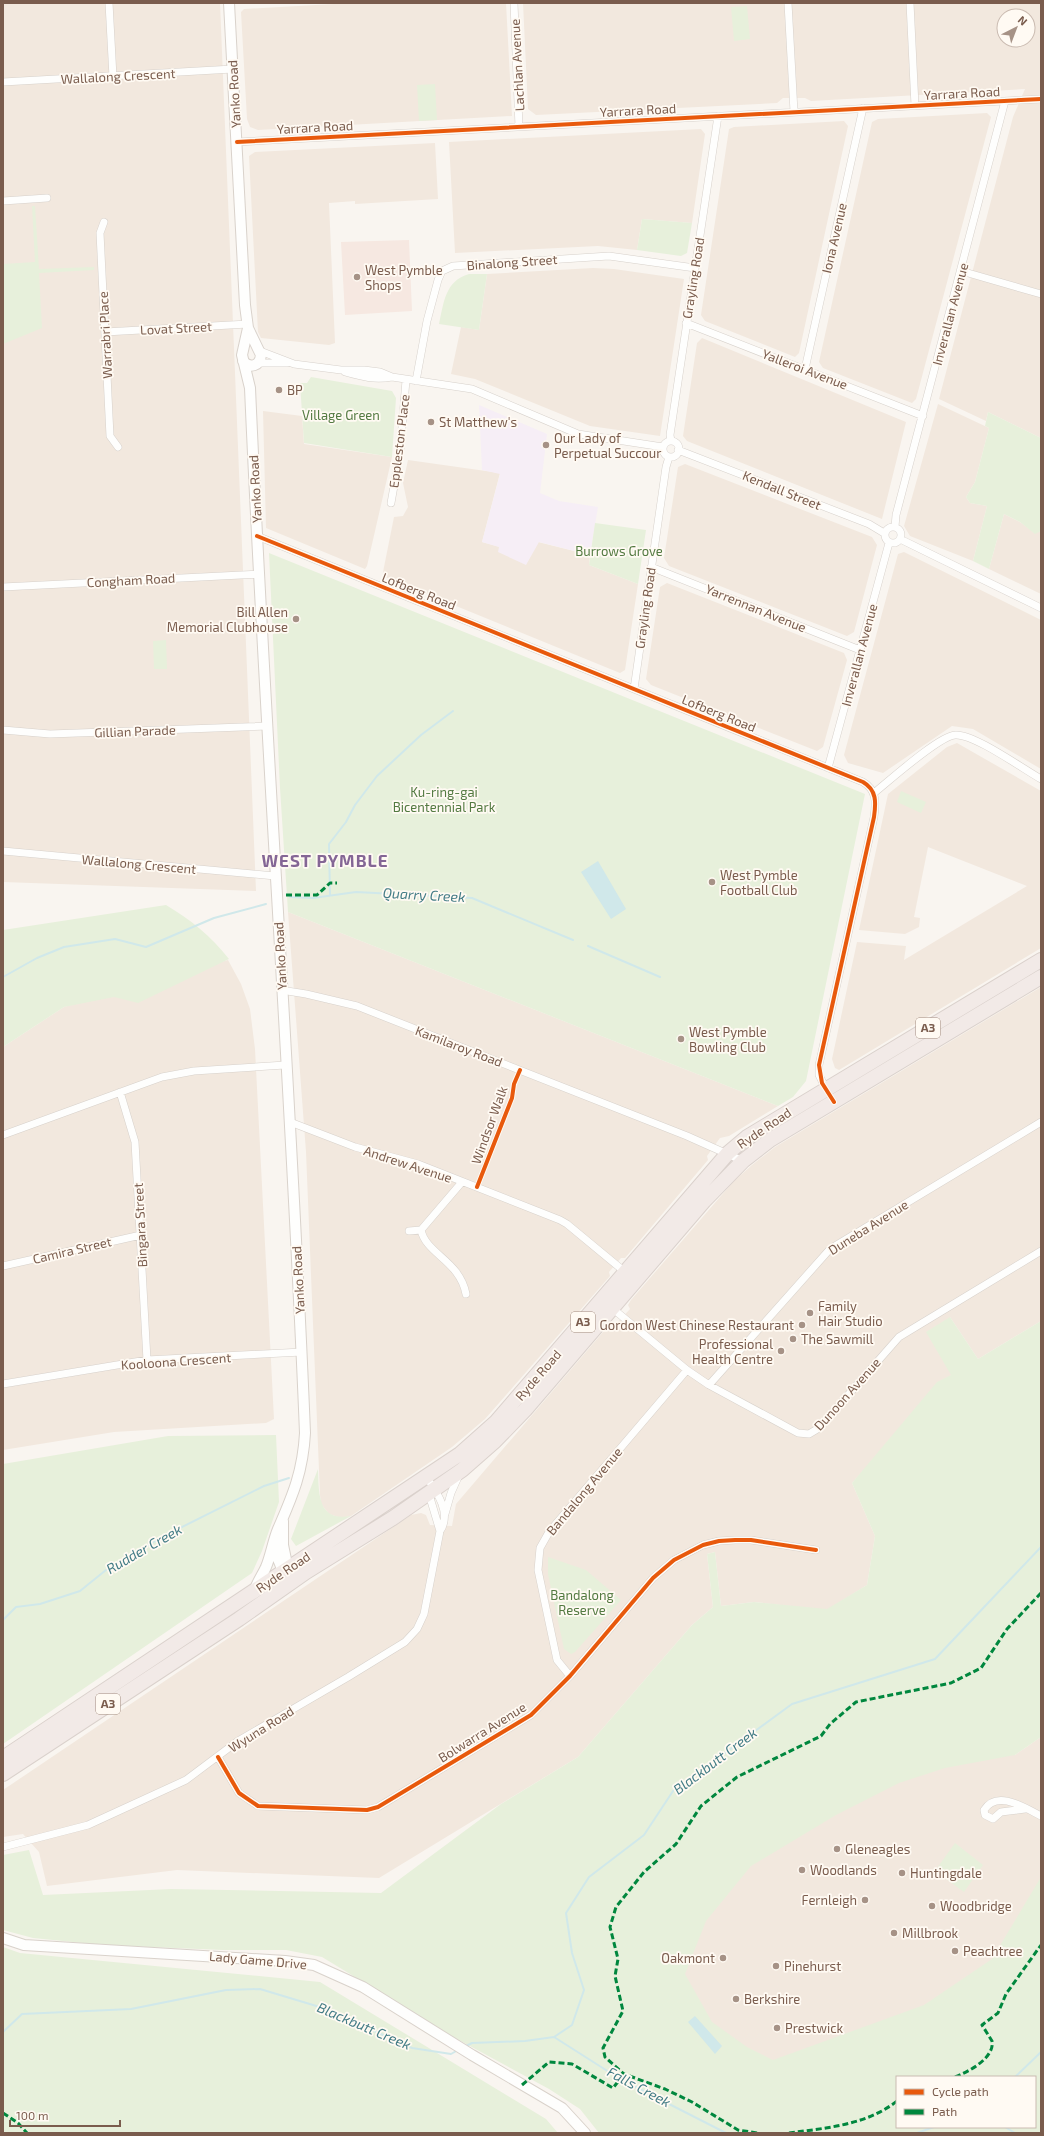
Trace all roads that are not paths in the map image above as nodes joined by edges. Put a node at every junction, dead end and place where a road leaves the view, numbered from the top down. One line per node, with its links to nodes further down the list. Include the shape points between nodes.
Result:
1 (109, 3): 7 (street)
2 (229, 3): 6 (main road, Yanko Road)
3 (514, 3): 15 (street, Lachlan Avenue)
4 (788, 3): 13 (street)
5 (910, 3): 11 (street)
6 (233, 69): 7 (street, Wallalong Crescent); 16 (main road, Yanko Road)
7 (113, 76): 8 (street, Wallalong Crescent)
8 (3, 82)
9 (1041, 99): 10 (street, Yarrara Road)
10 (1005, 101): 11 (street, Yarrara Road); 21 (street, Inverallan Avenue)
11 (915, 106): 12 (street, Yarrara Road)
12 (863, 108): 13 (street, Yarrara Road); 31 (street, Iona Avenue)
13 (794, 112): 14 (street, Yarrara Road)
14 (718, 116): 15 (street, Yarrara Road); 20 (street, Grayling Road)
15 (520, 127): 16 (street, Yarrara Road)
16 (237, 142): 24 (main road, Yanko Road, via 244,305)
17 (47, 198): 18 (street)
18 (3, 201)
19 (104, 222): 25 (street, Warrabri Place, via 100,233)
20 (695, 268): 23 (street, Grayling Road); 33 (street, Binalong Street, via 609,256 453,266 442,271 438,280 425,328)
21 (961, 271): 22 (street); 35 (street, Inverallan Avenue)
22 (1041, 294)
23 (686, 323): 31 (street, Yalleroi Avenue); 36 (street, Grayling Road)
24 (248, 326): 25 (street, Lovat Street); 26 (main road, Yanko Road); 27 (main road, Yanko Road)
25 (105, 332): 37 (street, Warrabri Place, via 110,436)
26 (244, 350): 27 (main road, via 250,346); 28 (main road, Yanko Road)
27 (259, 350): 29 (street); 30 (main road, Yanko Road, via 261,357)
28 (243, 360): 30 (main road, via 249,365); 34 (main road, Yanko Road)
29 (289, 363): 30 (street); 32 (street, via 380,372)
30 (258, 364): 34 (main road, Yanko Road)
31 (805, 369): 35 (street, Yalleroi Avenue)
32 (406, 380): 33 (street); 41 (street, Eppleston Place, via 400,452)
33 (416, 381): 38 (street, via 472,389 578,434)
34 (250, 388): 44 (main road, Yanko Road)
35 (923, 416): 42 (street, Inverallan Avenue)
36 (671, 441): 38 (street, via 666,442); 39 (street, via 676,443)
37 (118, 447)
38 (663, 447): 40 (street, via 665,454)
39 (678, 450): 40 (street); 43 (street, Kendall Street, via 869,524)
40 (670, 457): 47 (street, Grayling Road, via 666,467)
41 (391, 503)
42 (895, 527): 43 (street, via 890,527); 45 (street, via 900,531)
43 (884, 533): 46 (street)
44 (258, 536): 48 (main road, Yanko Road); 52 (street, Lofberg Road)
45 (900, 539): 46 (street); 50 (street)
46 (889, 543): 51 (street, Inverallan Avenue)
47 (651, 567): 51 (street, Yarrennan Avenue); 52 (street, Grayling Road)
48 (259, 574): 49 (street, Congham Road); 53 (main road, Yanko Road)
49 (3, 587)
50 (1041, 608)
51 (860, 650): 55 (street, Inverallan Avenue)
52 (634, 689): 55 (street, Lofberg Road)
53 (268, 726): 54 (street, Gillian Parade, via 50,734); 59 (main road, Yanko Road)
54 (3, 730)
55 (828, 768): 57 (street, Lofberg Road, via 864,782)
56 (1041, 779): 57 (street, via 969,737 955,735 941,740)
57 (874, 793): 64 (street, via 874,817 819,1065 819,1075)
58 (3, 852): 59 (street, Wallalong Crescent)
59 (275, 876): 62 (main road, Yanko Road)
60 (1036, 963): 61 (street); 64 (highway, Ryde Road / A3)
61 (1040, 980): 66 (highway, Ryde Road / A3)
62 (281, 990): 63 (main road, Yanko Road); 70 (street, Kamilaroy Road, via 357,1006)
63 (285, 1065): 65 (street, via 194,1071 162,1077); 67 (main road, Yanko Road)
64 (825, 1089): 66 (street); 70 (highway, Ryde Road / A3, via 759,1128)
65 (120, 1092): 69 (street); 75 (street, Bingara Street, via 135,1142)
66 (834, 1102): 71 (highway, Ryde Road / A3, via 770,1140)
67 (290, 1122): 72 (street, Andrew Avenue, via 355,1147 418,1164); 81 (main road, Yanko Road)
68 (1041, 1122): 85 (street, Duneba Avenue, via 830,1249)
69 (3, 1135)
70 (728, 1153): 71 (street, Kamilaroy Road); 78 (highway, Ryde Road / A3)
71 (743, 1162): 80 (highway, Ryde Road / A3, via 704,1201)
72 (462, 1182): 73 (street); 78 (street, Andrew Avenue, via 567,1224)
73 (421, 1230): 74 (street); 79 (street, via 428,1243 460,1275)
74 (409, 1231)
75 (141, 1235): 77 (street, Camira Street); 82 (street, Bingara Street)
76 (1041, 1251): 85 (street, Dunoon Avenue, via 899,1337 814,1432 798,1433)
77 (3, 1266)
78 (625, 1272): 87 (highway, Ryde Road / A3, via 496,1422 460,1454)
79 (466, 1294)
80 (612, 1308): 83 (street, Dunoon Avenue); 86 (highway, Ryde Road / A3, via 514,1422)
81 (302, 1352): 82 (street, Kooloona Crescent); 89 (main road, Yanko Road, via 305,1433 302,1465 296,1489)
82 (147, 1360): 84 (street, Kooloona Crescent)
83 (687, 1370): 85 (street, Dunoon Avenue); 95 (street, Bandalong Avenue, via 548,1532 542,1544 538,1570 557,1660)
84 (3, 1384)
85 (709, 1385)
86 (462, 1470): 87 (highway, Ryde Road / A3); 88 (street, Wyuna Road, via 451,1493)
87 (430, 1487): 88 (street); 90 (street, Wyuna Road); 93 (highway, Ryde Road / A3)
88 (445, 1515): 90 (street, Wyuna Road, via 444,1526)
89 (283, 1521): 91 (main road, Yanko Road); 93 (main road, Yanko Road)
90 (440, 1531): 96 (street, Wyuna Road, via 422,1622 412,1636 348,1677 238,1741)
91 (275, 1540): 93 (main road); 94 (main road, Yanko Road)
92 (816, 1550): 95 (street, Bolwarra Avenue, via 735,1540 719,1541 687,1552 653,1578)
93 (287, 1574): 94 (highway, Ryde Road / A3); 98 (highway, Ryde Road / A3, via 239,1619)
94 (254, 1592): 97 (highway, Ryde Road / A3)
95 (570, 1676): 96 (street, Bolwarra Avenue, via 531,1715 378,1807 367,1810 258,1806 239,1792)
96 (218, 1757): 101 (street, Wyuna Road, via 186,1780 88,1825)
97 (3, 1758)
98 (3, 1774)
99 (1025, 1809): 99 (street, via 1002,1812 993,1819 985,1814 984,1810 993,1802 1004,1800); 100 (street)
100 (1041, 1816)
101 (3, 1847)
102 (3, 1938): 103 (main road, Lady Game Drive, via 24,1945 314,1965 363,1987 562,2108)
103 (585, 2133)

